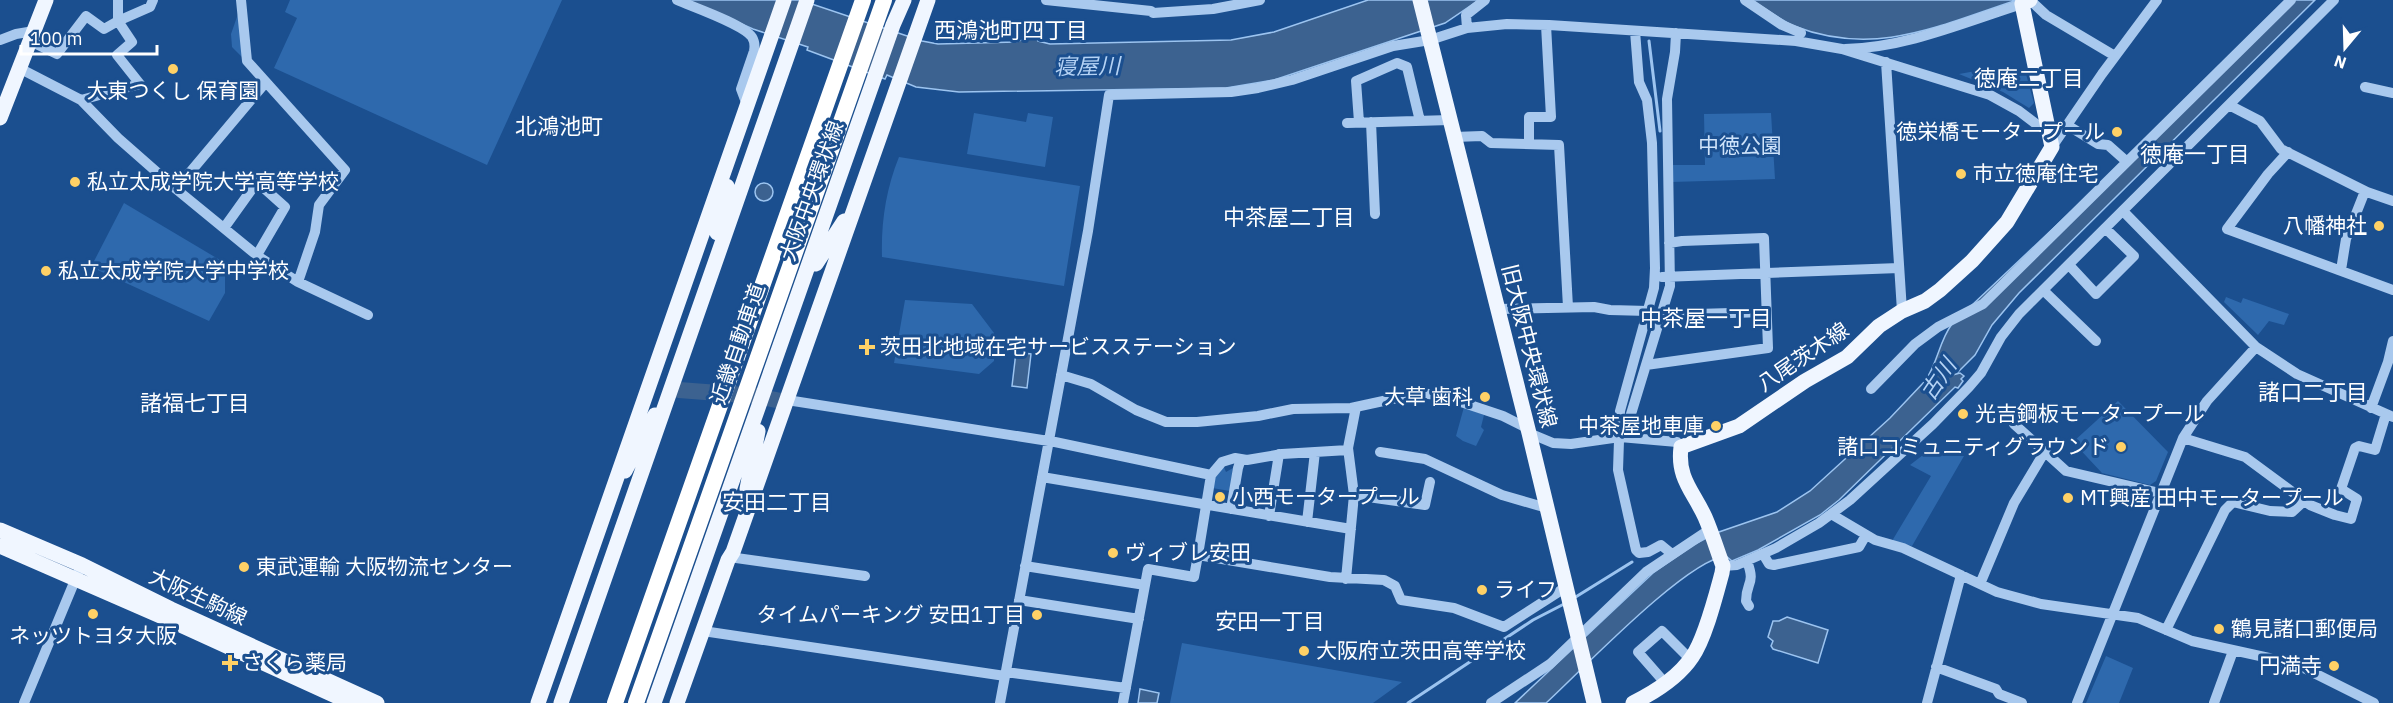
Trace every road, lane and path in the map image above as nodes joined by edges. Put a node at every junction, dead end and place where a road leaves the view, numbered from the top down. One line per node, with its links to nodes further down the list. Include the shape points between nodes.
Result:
1 (46, 0): 30 (main road)
2 (118, 0): 23 (street)
3 (153, 0): 23 (street, via 150,7)
4 (241, 0): 36 (street, via 247,61)
5 (677, 0): 42 (street, via 740,27 752,37 755,45 741,89)
6 (784, 0): 38 (main road)
7 (807, 0): 73 (main road)
8 (863, 0): 115 (highway, 近畿自動車道)
9 (884, 0): 44 (highway, 近畿自動車道)
10 (890, 0): 44 (highway)
11 (904, 0): 86 (main road, 大阪中央環状線)
12 (928, 0): 61 (main road)
13 (1046, 0): 22 (street)
14 (1260, 0): 22 (street, via 1214,9 1153,13)
15 (1420, 0): 29 (main road, 旧大阪中央環状線)
16 (1485, 0): 25 (street, via 1466,15)
17 (1745, 0): 28 (street)
18 (2157, 0): 33 (street)
19 (2291, 0): 58 (street)
20 (2334, 0): 43 (street)
21 (2027, 1): 32 (street, via 1930,33); 33 (street); 53 (main road)
22 (1152, 5)
23 (118, 21): 30 (street, via 104,28 86,16 57,54); 41 (street, via 132,42 117,55 140,84)
24 (1546, 25): 25 (street); 26 (street); 56 (street, via 1551,117 1529,117)
25 (1467, 28): 29 (street)
26 (1635, 31): 27 (street); 55 (street, via 1639,82 1647,100)
27 (1676, 33): 32 (street, via 1796,41); 54 (street, via 1667,96)
28 (1801, 33)
29 (1429, 35): 46 (main road, 旧大阪中央環状線); 92 (street, via 1258,88 1109,95)
30 (32, 36): 31 (street, via 16,33); 35 (main road)
31 (0, 40)
32 (1842, 49): 34 (street)
33 (2115, 56): 51 (street)
34 (1886, 62): 53 (street, via 1990,95 2019,111); 70 (street)
35 (19, 68): 39 (main road); 41 (street)
36 (266, 82): 59 (street); 76 (street, via 345,170 319,205 315,232)
37 (2365, 87): 40 (street)
38 (753, 88): 42 (main road); 73 (main road, via 750,114 723,201)
39 (5, 91): 45 (main road)
40 (2393, 93)
41 (81, 100): 59 (street)
42 (747, 105): 119 (main road)
43 (2229, 105): 57 (street, via 2260,121 2281,149); 63 (street)
44 (846, 106): 166 (highway, 近畿自動車道)
45 (0, 118)
46 (1450, 120): 47 (street); 52 (main road, 旧大阪中央環状線)
47 (1420, 121): 48 (street, via 1407,68 1397,63 1356,81); 49 (street)
48 (1359, 122): 49 (street); 50 (street)
49 (1371, 122): 64 (street)
50 (1347, 123)
51 (2067, 125): 53 (street); 58 (street, via 2098,144 2108,145)
52 (1454, 137): 56 (street, via 1482,136 1491,143); 80 (main road, 旧大阪中央環状線)
53 (2050, 140): 82 (main road, 八尾茨木線, via 2007,222 1972,261 1925,301)
54 (1667, 142): 55 (street); 67 (street)
55 (1652, 143): 75 (street)
56 (1529, 144): 79 (street, via 1559,145)
57 (2288, 152): 60 (street); 71 (street, via 2227,229)
58 (2127, 161): 93 (street, via 1983,304 1938,327)
59 (176, 189): 65 (street)
60 (2365, 191): 62 (street); 71 (street, via 2346,239)
61 (857, 201): 86 (main road, via 817,262); 95 (main road)
62 (2393, 201)
63 (2123, 211): 66 (street); 89 (street)
64 (1375, 214)
65 (224, 228): 68 (street); 68 (street, via 257,182 285,207)
66 (2106, 229): 69 (street); 69 (street, via 2134,256 2096,294)
67 (1669, 243): 72 (street, via 1764,238); 74 (street)
68 (257, 255): 76 (street)
69 (2069, 265): 77 (street)
70 (1899, 268): 72 (street); 82 (street)
71 (2341, 270): 78 (street)
72 (1765, 273): 74 (street); 83 (street)
73 (710, 275): 94 (main road)
74 (1670, 276): 75 (street); 85 (street)
75 (1655, 278): 81 (street)
76 (298, 282): 84 (street)
77 (2043, 290): 87 (street); 123 (street, via 2007,328 1983,371 1969,387)
78 (2393, 290)
79 (1568, 307): 80 (street); 81 (street)
80 (1497, 309): 101 (main road, 旧大阪中央環状線)
81 (1648, 311): 99 (street, via 1624,394)
82 (1902, 311): 105 (main road, 八尾茨木線, via 1879,326 1847,357 1739,426)
83 (1766, 312): 85 (street); 91 (street, via 1768,348)
84 (368, 315)
85 (1662, 315): 91 (street)
86 (782, 341): 134 (main road); 158 (main road, 大阪中央環状線)
87 (2096, 341)
88 (2393, 341): 90 (street)
89 (2256, 347): 97 (street, via 2297,374); 103 (street, via 2207,401)
90 (2390, 363): 97 (street)
91 (1646, 365): 99 (street)
92 (1061, 375): 96 (street, via 1091,384 1166,422); 104 (street)
93 (1871, 389)
94 (668, 393): 119 (main road); 163 (main road)
95 (787, 400): 104 (street); 134 (main road)
96 (1356, 407): 101 (street, via 1427,394 1503,417); 106 (street)
97 (2371, 408): 98 (street)
98 (2390, 416): 118 (street, via 2375,450 2355,448 2341,489 2357,499 2351,519)
99 (1625, 420): 102 (street)
100 (2013, 424): 109 (street)
101 (1528, 430): 102 (street, via 1553,443); 121 (main road, 旧大阪中央環状線)
102 (1622, 437): 105 (street, via 1677,442); 131 (street, via 1618,467 1635,550 1640,554 1661,545)
103 (2183, 438): 116 (street); 118 (street, via 2245,458)
104 (1048, 442): 112 (street); 113 (street)
105 (1681, 447): 128 (main road, via 1685,484)
106 (1348, 450): 107 (street); 117 (street)
107 (1316, 452): 110 (street); 125 (street)
108 (1380, 452): 121 (street, via 1425,459 1502,495)
109 (2044, 453): 116 (street, via 2069,472); 142 (street, via 2013,503)
110 (1279, 454): 111 (street); 124 (street)
111 (1241, 459): 112 (street, via 1222,462); 122 (street)
112 (1211, 475): 120 (street)
113 (1042, 477): 120 (street); 137 (street)
114 (1430, 482): 117 (street, via 1425,505)
115 (690, 490): 164 (highway); 165 (highway, 近畿自動車道)
116 (2160, 494): 147 (street)
117 (1354, 495): 126 (street)
118 (2304, 501): 149 (street, via 2292,512 2270,511 2239,502 2230,504)
119 (606, 505): 162 (main road)
120 (1207, 505): 122 (street); 133 (street)
121 (1547, 508): 144 (main road, 旧大阪中央環状線)
122 (1231, 509): 124 (street)
123 (1832, 514): 129 (street); 132 (street)
124 (1269, 516): 125 (street)
125 (1306, 522): 126 (street)
126 (1351, 529): 141 (street)
127 (0, 530): 138 (main road, 大阪生駒線)
128 (1710, 531): 131 (street); 136 (main road)
129 (1866, 535): 132 (street, via 1859,547 1774,565); 139 (street)
130 (0, 546): 138 (main road, 大阪生駒線)
131 (1672, 554): 151 (street, via 1643,575)
132 (1763, 554): 135 (street)
133 (1198, 555): 141 (street); 143 (street, via 1194,577 1148,569)
134 (729, 557): 140 (street); 150 (main road)
135 (1747, 561): 136 (street, via 1735,566); 146 (street, via 1752,576 1746,596)
136 (1721, 562): 153 (main road, via 1707,620)
137 (1025, 566): 143 (street); 145 (street)
138 (79, 572): 159 (street); 160 (main road, 大阪生駒線); 161 (main road, 大阪生駒線, via 171,609)
139 (1961, 575): 142 (street); 154 (street)
140 (865, 576)
141 (1346, 579): 144 (street, via 1387,581 1395,586 1401,600 1454,608 1504,627)
142 (1980, 584): 147 (street, via 2021,600)
143 (1145, 585): 148 (street)
144 (1566, 587): 151 (main road, 旧大阪中央環状線)
145 (1019, 600): 148 (street); 155 (street)
146 (1749, 606)
147 (2112, 614): 149 (street, via 2138,618); 175 (street)
148 (1139, 619): 157 (street)
149 (2166, 630): 152 (street)
150 (703, 631): 155 (street); 167 (main road)
151 (1579, 638): 170 (street, via 1550,664); 171 (main road, 旧大阪中央環状線)
152 (2233, 651): 176 (street); 177 (street, via 2306,669)
153 (1691, 660): 156 (main road); 156 (street, via 1662,630 1638,652)
154 (1936, 667): 173 (street); 174 (street)
155 (1006, 674): 157 (street); 168 (street)
156 (1666, 684): 172 (main road)
157 (1126, 688): 169 (street)
158 (656, 698)
159 (24, 703)
160 (351, 703)
161 (377, 703)
162 (538, 703)
163 (561, 703)
164 (606, 703)
165 (615, 703)
166 (636, 703)
167 (677, 703)
168 (1000, 703)
169 (1123, 703)
170 (1491, 703)
171 (1594, 703)
172 (1633, 703)
173 (1927, 703)
174 (2022, 703)
175 (2077, 703)
176 (2214, 703)
177 (2374, 703)

